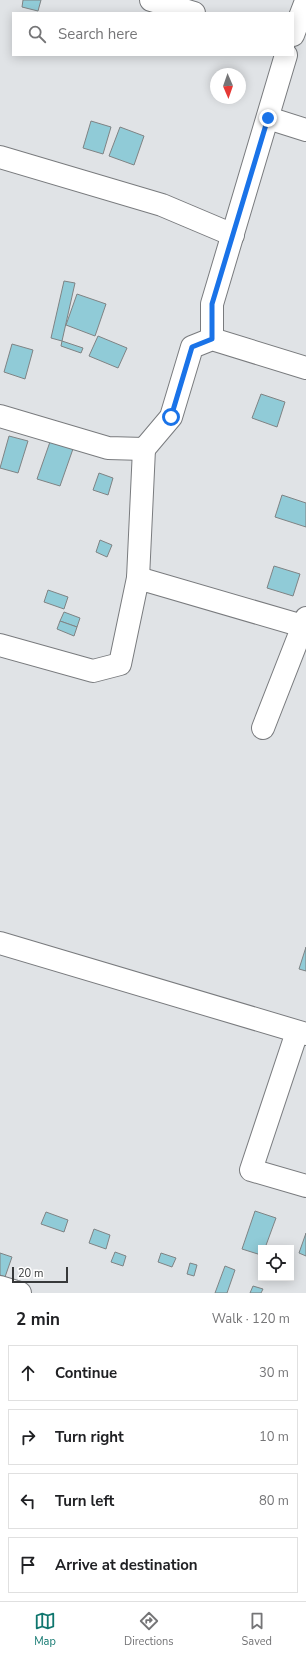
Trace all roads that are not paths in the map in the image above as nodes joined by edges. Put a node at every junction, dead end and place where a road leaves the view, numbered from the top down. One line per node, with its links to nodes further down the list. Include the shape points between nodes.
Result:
1 (151, 0): 3 (street)
2 (306, 1): 4 (street)
3 (191, 12)
4 (294, 32)
5 (286, 56): 6 (street)
6 (268, 118): 7 (street); 9 (street)
7 (306, 130)
8 (0, 157): 9 (street, via 162,205)
9 (232, 235): 10 (street, via 212,304)
10 (212, 339): 11 (street); 13 (street, via 192,347 171,417)
11 (306, 368)
12 (0, 416): 13 (street, via 108,448)
13 (144, 449): 14 (street)
14 (138, 578): 15 (street); 16 (street, via 120,664 93,671)
15 (305, 624): 17 (street)
16 (0, 645)
17 (263, 728)
18 (0, 943): 19 (street)
19 (302, 1033): 20 (street, via 251,1170)
20 (306, 1186)
21 (0, 1287): 22 (street)
22 (20, 1293)

